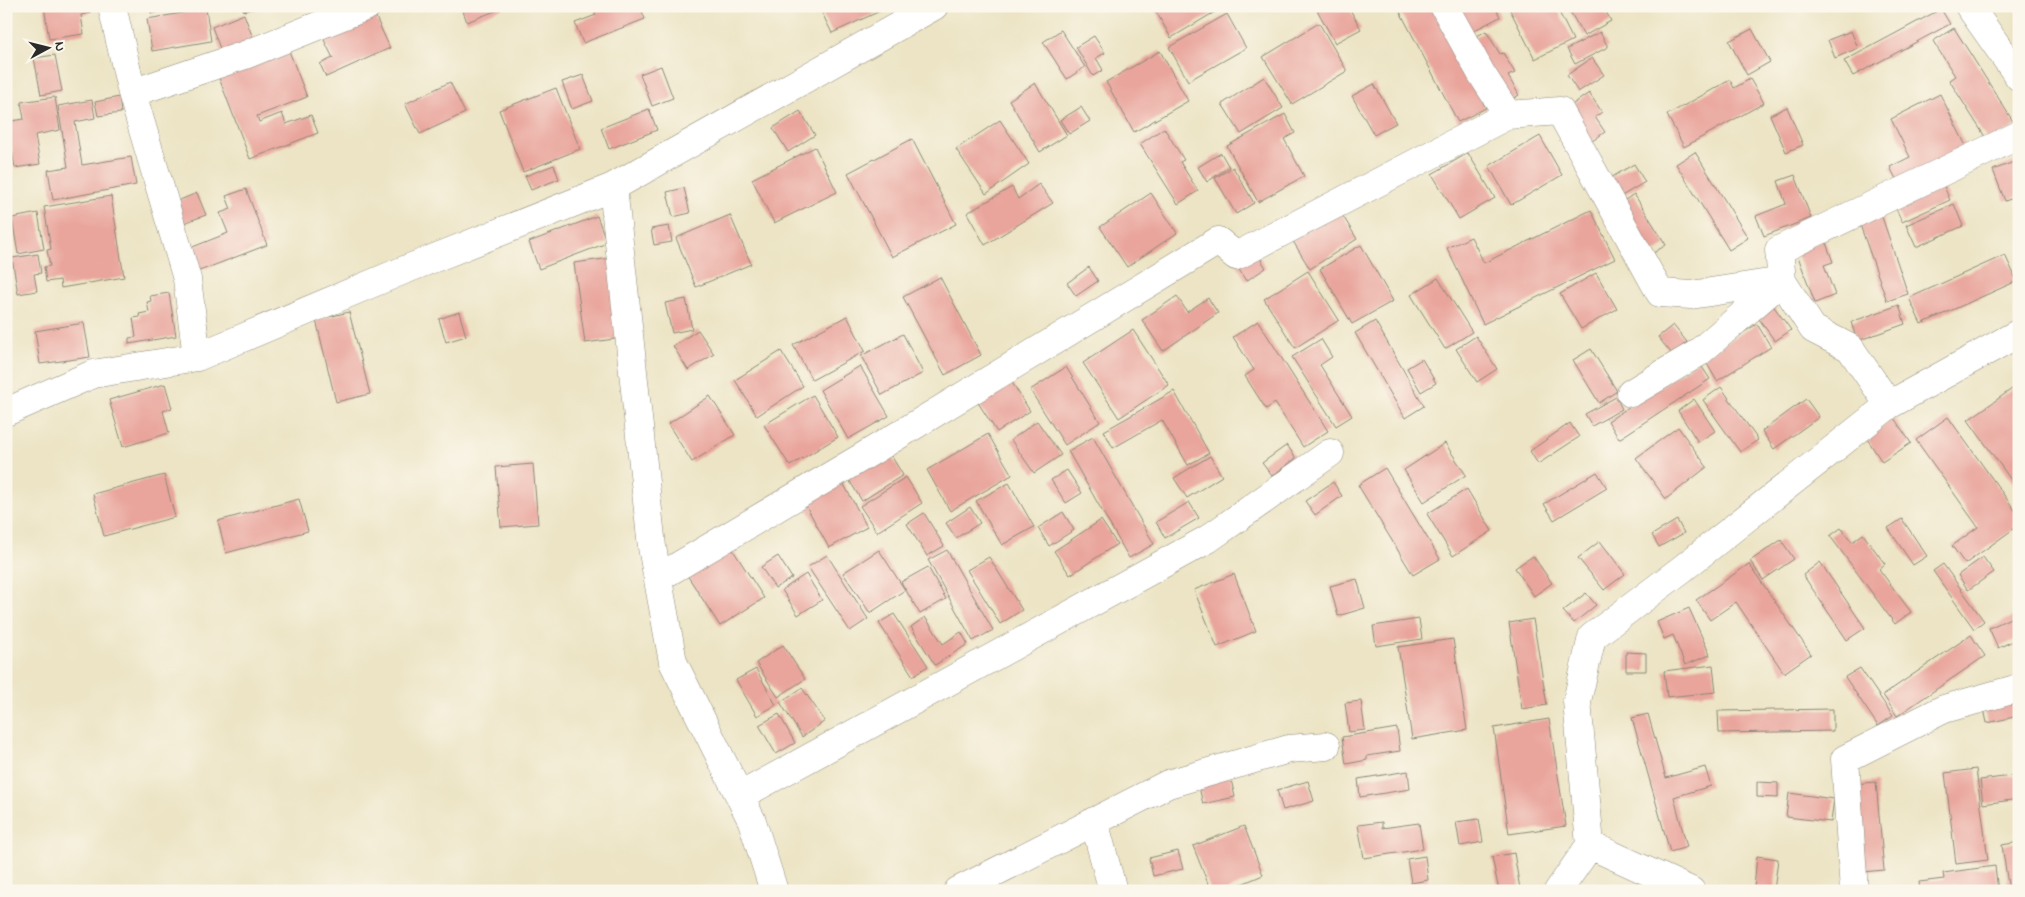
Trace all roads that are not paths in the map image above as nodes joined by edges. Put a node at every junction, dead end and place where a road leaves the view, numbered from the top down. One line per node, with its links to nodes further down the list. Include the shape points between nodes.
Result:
1 (112, 6): 7 (street)
2 (368, 6): 7 (street, via 245,55)
3 (934, 6): 10 (street)
4 (1444, 6): 8 (street)
5 (1969, 6): 6 (street)
6 (2019, 78)
7 (132, 93): 13 (street, via 187,278)
8 (1508, 114): 11 (street, via 1560,111 1660,293 1691,294); 18 (street, via 1236,256 1218,241)
9 (2019, 135): 11 (street, via 1779,250)
10 (614, 187): 13 (street); 18 (street)
11 (1782, 281): 14 (street, via 1698,353); 15 (street, via 1813,329 1850,348)
12 (2019, 333): 15 (street)
13 (197, 357): 16 (street, via 93,374)
14 (1631, 393)
15 (1889, 405): 23 (street, via 1592,637 1577,701)
16 (6, 412)
17 (1330, 453): 21 (street, via 1208,539)
18 (658, 578): 21 (street, via 674,662)
19 (2019, 688): 29 (street, via 1944,709 1845,759)
20 (1326, 746): 22 (street, via 1288,749 1168,784)
21 (740, 796): 24 (street, via 752,821)
22 (1094, 821): 25 (street); 26 (street)
23 (1590, 844): 27 (street); 28 (street)
24 (774, 891)
25 (958, 891)
26 (1113, 891)
27 (1558, 891)
28 (1691, 891)
29 (1854, 891)

